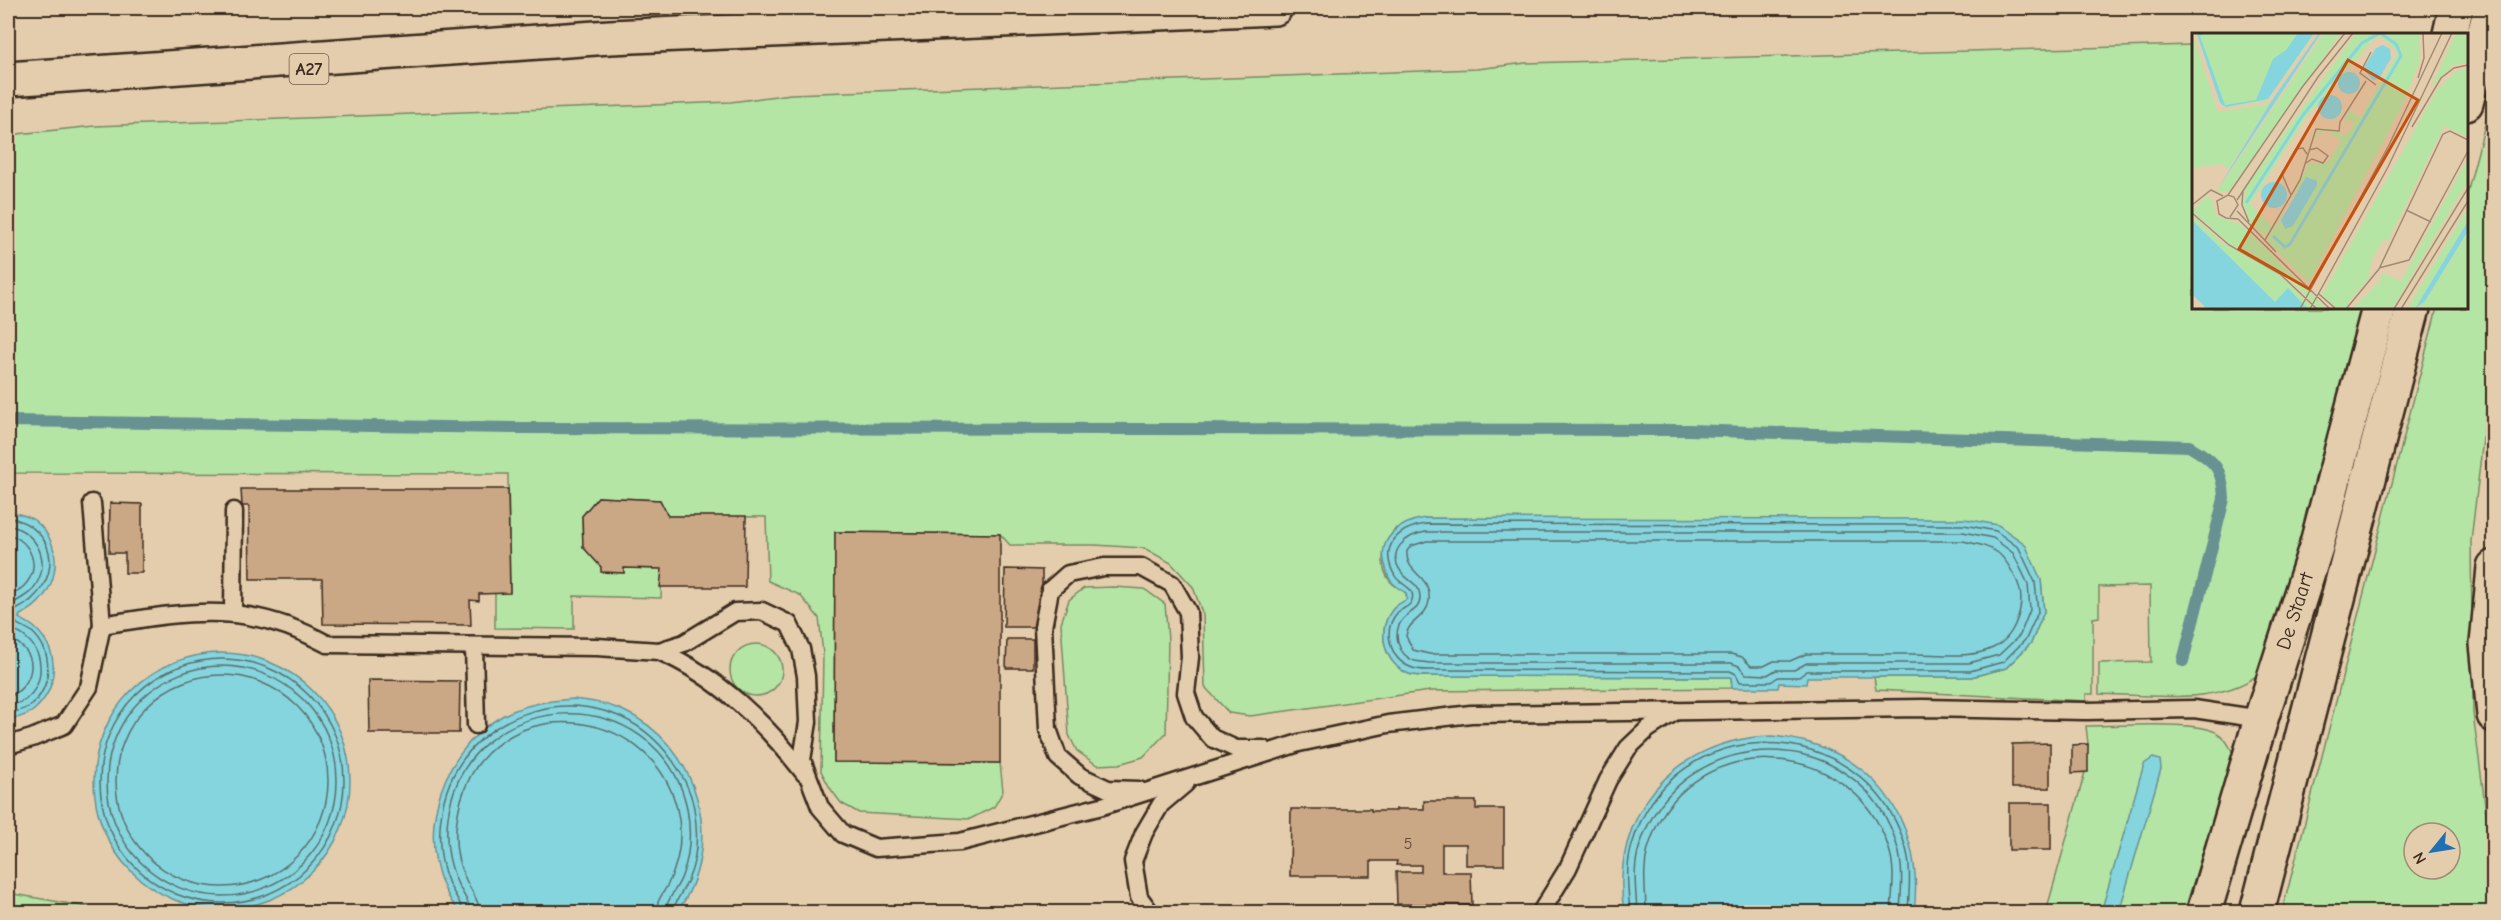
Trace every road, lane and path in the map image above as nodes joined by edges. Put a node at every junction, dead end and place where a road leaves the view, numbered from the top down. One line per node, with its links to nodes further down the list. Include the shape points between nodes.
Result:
1 (1275, 8): 5 (main road, A27)
2 (2456, 8): 4 (main road)
3 (2491, 8): 7 (main road)
4 (2450, 33)
5 (610, 37): 6 (main road, A27); 8 (main road, A27)
6 (8, 79)
7 (2468, 95)
8 (8, 102)
9 (2379, 309): 20 (main road, De Staart, via 2316,547)
10 (2413, 309): 30 (main road, De Staart)
11 (92, 503): 15 (lane)
12 (234, 511): 14 (lane)
13 (2493, 567): 19 (main road, via 2487,644)
14 (233, 612): 15 (lane, via 184,612); 16 (lane, via 297,627 327,644)
15 (102, 625): 22 (lane, via 89,687 64,725)
16 (474, 646): 17 (lane); 21 (lane)
17 (659, 651): 25 (lane, via 686,663 754,714); 25 (lane, via 684,643 735,612 762,611 789,624 801,649 806,676 808,722 802,760)
18 (1677, 711): 20 (lane, via 2194,709); 23 (lane, via 1471,714 1388,723); 28 (lane, via 1648,729 1628,748 1608,780 1568,868)
19 (2493, 715)
20 (2261, 719): 29 (main road, De Staart)
21 (476, 725)
22 (8, 745)
23 (1279, 750): 24 (lane); 26 (lane, via 1236,749 1212,738 1194,717 1186,693 1190,657 1188,612 1172,584 1141,567 1104,567 1068,574 1050,590 1043,627 1048,729 1058,757 1080,776 1108,789)
24 (1193, 778): 26 (lane); 27 (lane, via 1161,804 1133,861 1139,897)
25 (809, 779): 26 (lane, via 820,807 843,834 876,848 960,842)
26 (1151, 790)
27 (1150, 912)
28 (1541, 912)
29 (2204, 912)
30 (2257, 912)

